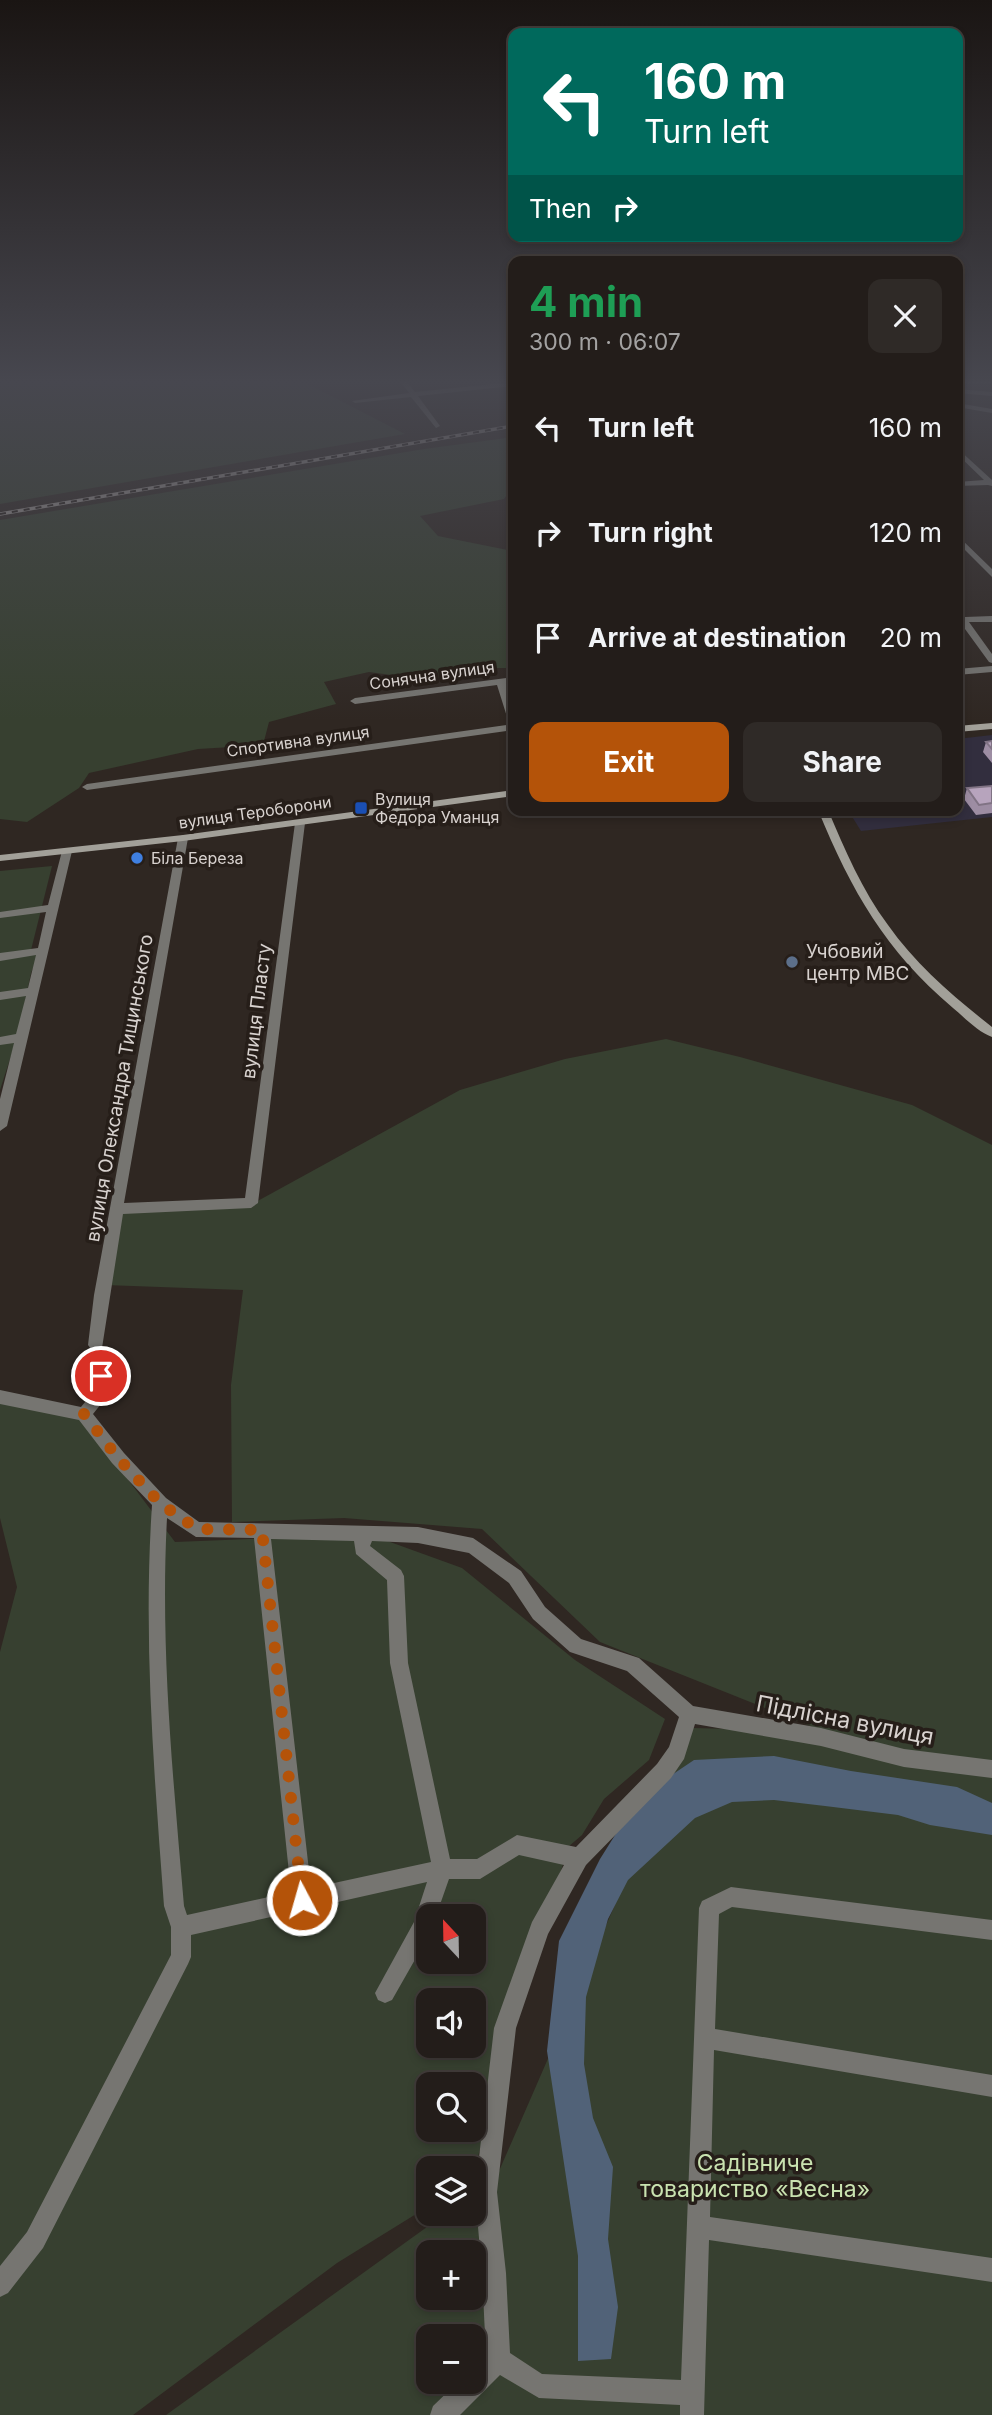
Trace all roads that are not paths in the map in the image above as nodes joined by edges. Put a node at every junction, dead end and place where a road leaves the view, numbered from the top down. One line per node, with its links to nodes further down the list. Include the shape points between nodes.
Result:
1 (963, 543): 3 (street)
2 (992, 560): 3 (street)
3 (980, 561): 4 (street)
4 (992, 575)
5 (963, 616): 7 (street)
6 (963, 619): 8 (street)
7 (992, 619)
8 (992, 660)
9 (992, 669): 10 (street)
10 (963, 671)
11 (508, 680): 12 (street, Сонячна вулиця)
12 (501, 681): 13 (street, Сонячна вулиця); 14 (street)
13 (355, 701)
14 (508, 704)
15 (992, 726): 17 (main road)
16 (508, 728): 18 (street, Спортивна вулиця)
17 (963, 728)
18 (87, 787)
19 (508, 794): 21 (main road, вулиця Тероборони)
20 (826, 816): 31 (main road, via 872,910 906,957)
21 (300, 823): 22 (main road, вулиця Тероборони); 36 (street, вулиця Пласту, via 251,1203)
22 (183, 838): 23 (main road, вулиця Тероборони); 36 (street, вулиця Олександра Тищинського)
23 (67, 851): 24 (main road, вулиця Тероборони); 25 (street)
24 (0, 858)
25 (53, 908): 26 (street); 27 (street)
26 (0, 915)
27 (40, 951): 28 (street); 29 (street)
28 (0, 957)
29 (33, 991): 30 (street); 32 (street)
30 (0, 996)
31 (992, 1033)
32 (22, 1037): 33 (street); 34 (street)
33 (0, 1041)
34 (5, 1089): 35 (street)
35 (0, 1126)
36 (117, 1209): 38 (street, вулиця Олександра Тищинського, via 97,1399)
37 (0, 1397): 38 (street)
38 (84, 1414): 39 (street)
39 (160, 1503): 40 (street, via 197,1529); 47 (street, via 156,1655 174,1906)
40 (262, 1530): 41 (street); 46 (street)
41 (368, 1534): 42 (street, via 418,1535 473,1546 515,1577 539,1613 576,1646 633,1664); 45 (street, via 362,1549 395,1576 399,1664)
42 (689, 1714): 43 (street, Підлісна вулиця, via 821,1737 904,1758); 44 (street, via 677,1752 664,1771)
43 (992, 1769)
44 (579, 1858): 45 (street, via 517,1845 480,1869); 55 (street, via 539,1930 505,2028 486,2192)
45 (442, 1869): 46 (street); 49 (street, via 422,1927)
46 (302, 1900): 47 (street)
47 (181, 1927): 54 (street, via 181,1957 35,2240)
48 (992, 1930): 50 (street, via 731,1897 709,1909)
49 (385, 1993)
50 (704, 2038): 51 (street); 52 (street)
51 (992, 2086)
52 (698, 2227): 53 (street); 56 (street)
53 (992, 2270)
54 (0, 2285)
55 (498, 2360): 56 (street, via 540,2386); 57 (street)
56 (692, 2404)
57 (442, 2415)

